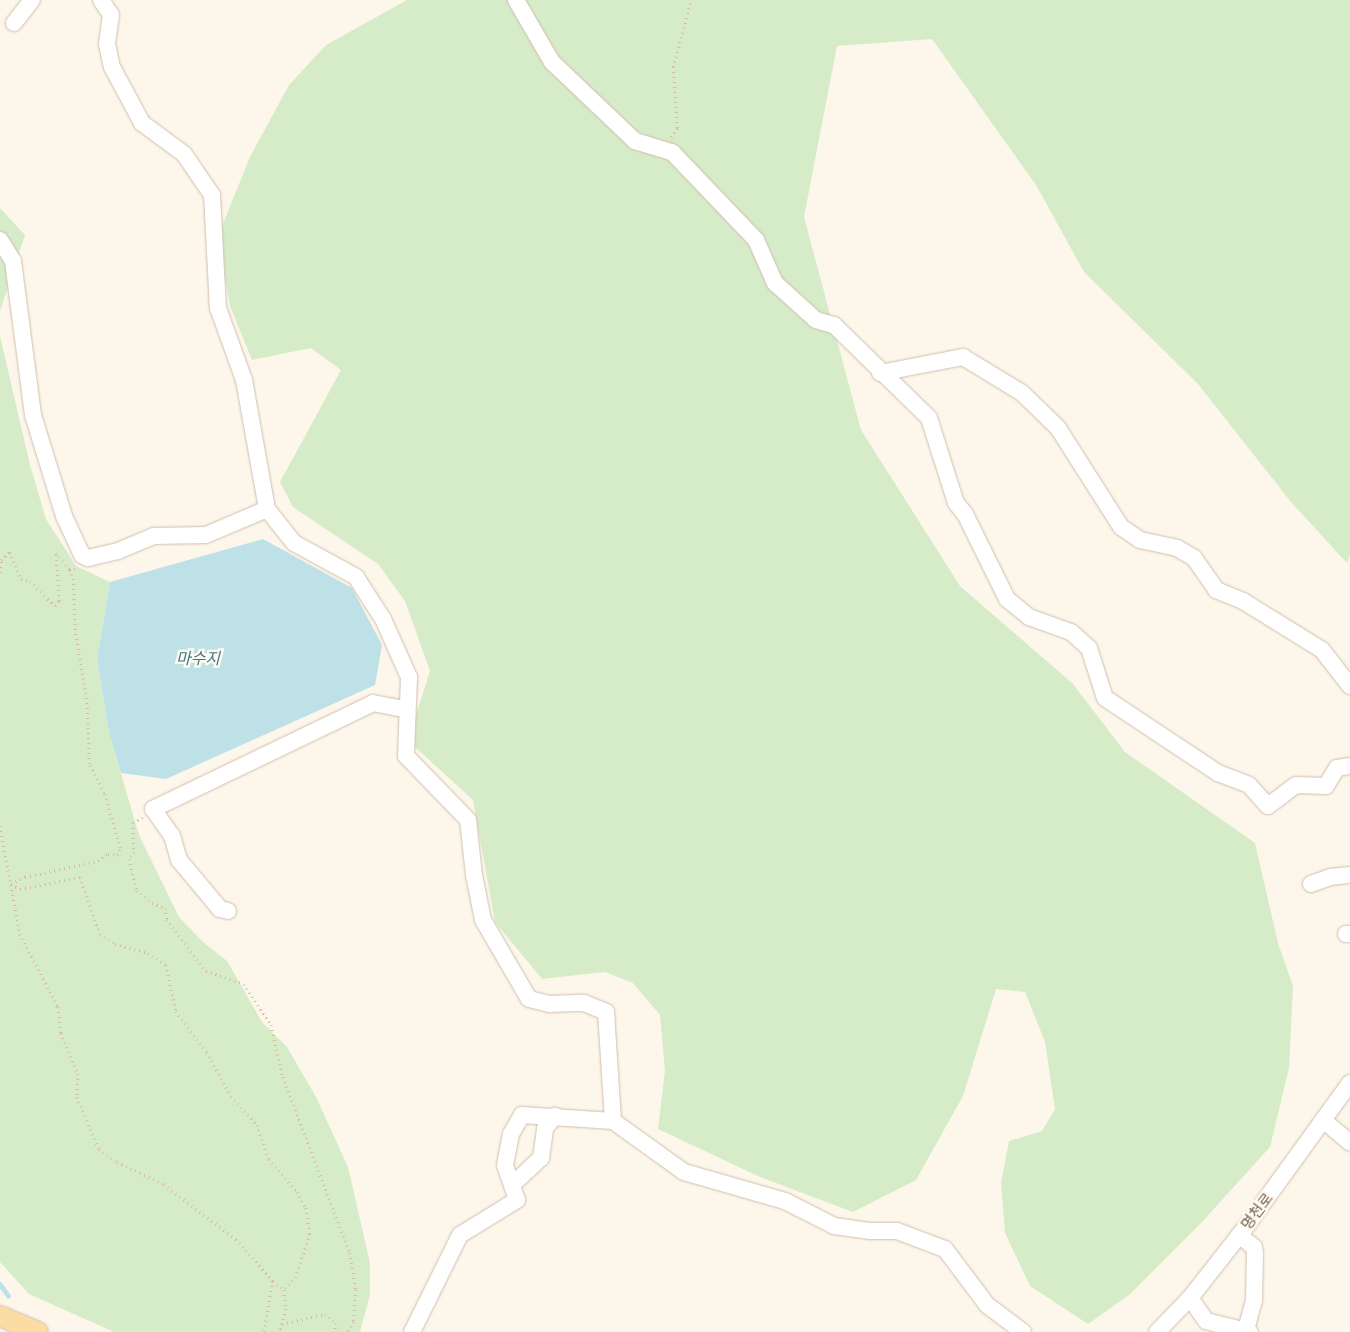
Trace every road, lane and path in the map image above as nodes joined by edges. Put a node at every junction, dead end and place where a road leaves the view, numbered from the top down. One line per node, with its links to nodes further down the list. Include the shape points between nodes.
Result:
1 (32, 0): 5 (street)
2 (101, 0): 9 (street, via 111,15 107,44 112,67 142,123 184,154 212,195 218,308 244,380)
3 (516, 0): 6 (street, via 552,62 635,141)
4 (691, 0): 6 (path, via 672,67 677,128)
5 (14, 23)
6 (664, 149): 8 (street, via 672,152 756,240 775,283 816,320 834,325)
7 (0, 240): 10 (street, via 12,262 33,415 64,516 82,555)
8 (880, 373): 13 (street, via 963,357 1022,393 1058,428 1121,527 1140,540 1177,548 1194,558 1216,590 1243,602 1322,650); 15 (street, via 929,418 956,503 965,514 1007,599 1029,617 1071,632 1089,648 1104,698 1218,773 1249,785 1268,806 1296,785 1326,786 1337,768)
9 (267, 509): 10 (street, via 206,535 154,536 118,551); 14 (street, via 294,543 356,577 383,619 409,677)
10 (88, 558): 11 (path, via 74,569)
11 (69, 569): 12 (path, via 56,553 59,602 55,606 30,581 20,578 10,552 1,560); 19 (path, via 73,580 75,630 87,704 89,764 104,793 120,848 117,855 108,854 98,861 25,877)
12 (0, 573)
13 (1350, 686)
14 (405, 709): 21 (street, via 373,702 153,809 172,836 178,860 220,909); 25 (street, via 406,756 468,820 483,920 529,999 549,1004 584,1003 606,1012)
15 (1350, 766)
16 (134, 823): 39 (path, via 134,852 129,859 138,890 152,903 165,908 167,920 206,970 244,984 271,1025 283,1077 319,1165 356,1275 354,1322)
17 (0, 826): 19 (path)
18 (1350, 875): 20 (street, via 1330,877)
19 (11, 884): 29 (path, via 20,934 58,1007 61,1033 78,1074 77,1097 99,1149 116,1162 164,1184 222,1225); 30 (path, via 20,889 80,877 100,934 115,944 148,953 166,965 176,1011 207,1052 231,1096 257,1126 269,1159 306,1208 310,1234 296,1277)
20 (1311, 884)
21 (228, 911)
22 (1350, 1083): 24 (street, 명천로)
23 (554, 1116): 25 (street); 27 (street, via 545,1128 541,1158); 27 (street, via 522,1115 511,1134 505,1165)
24 (1323, 1120): 26 (street); 28 (street, 명천로)
25 (613, 1121): 41 (street, via 684,1172 785,1202 834,1226 871,1232 897,1231 945,1249 987,1305)
26 (1350, 1143)
27 (512, 1185): 40 (street, via 517,1200 460,1235)
28 (1239, 1235): 31 (street, 명천로); 34 (street, via 1254,1247 1255,1253 1254,1300)
29 (273, 1280): 30 (path); 36 (path)
30 (284, 1290): 33 (path, via 286,1308)
31 (1190, 1298): 34 (street, via 1206,1321); 42 (street, 명천로)
32 (0, 1316): 35 (main road)
33 (282, 1324): 37 (path); 38 (path, via 324,1314 336,1323)
34 (1248, 1331)
35 (38, 1332)
36 (264, 1332)
37 (280, 1332)
38 (336, 1332)
39 (348, 1332)
40 (412, 1332)
41 (1023, 1332)
42 (1157, 1332)

